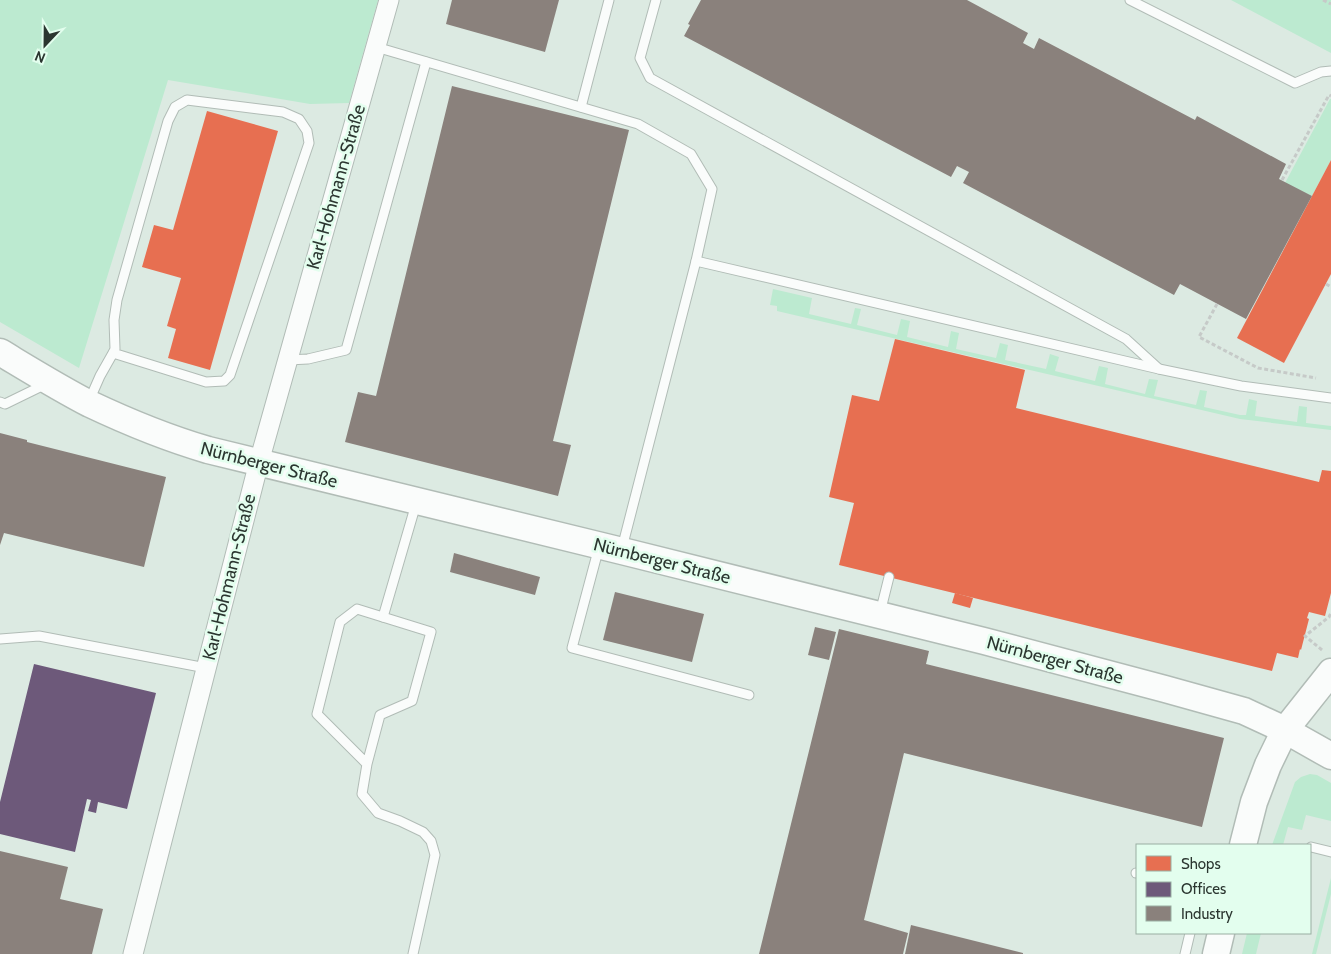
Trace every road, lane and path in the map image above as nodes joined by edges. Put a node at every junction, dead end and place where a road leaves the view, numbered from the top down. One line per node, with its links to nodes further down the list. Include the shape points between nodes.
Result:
1 (389, 0): 7 (street, Karl-Hohmann-Straße)
2 (609, 0): 11 (lane)
3 (656, 0): 20 (lane, via 640,58 650,78 1126,339)
4 (1130, 0): 9 (lane, via 1295,83)
5 (1323, 0): 6 (path)
6 (1331, 4)
7 (376, 47): 8 (lane); 19 (street, Karl-Hohmann-Straße)
8 (426, 62): 11 (lane); 19 (lane, via 346,350)
9 (1331, 71)
10 (1331, 96): 12 (path)
11 (581, 107): 13 (lane, via 638,124 691,154 712,189)
12 (1282, 180)
13 (696, 260): 20 (lane); 28 (lane)
14 (1326, 284): 15 (path)
15 (1331, 287)
16 (1217, 304): 21 (path, via 1200,337 1258,368)
17 (0, 352): 22 (street, Nürnberger Straße)
18 (114, 353): 18 (lane, via 117,300 168,121 175,107 188,100 283,112 299,119 307,131 309,143 230,375 224,381 206,382); 25 (lane)
19 (288, 360): 26 (street, Karl-Hohmann-Straße)
20 (1159, 368): 23 (lane, via 1241,386)
21 (1318, 378)
22 (51, 382): 24 (lane, via 5,404); 25 (street, Nürnberger Straße)
23 (1331, 398)
24 (0, 402)
25 (88, 403): 26 (street, Nürnberger Straße, via 186,444)
26 (259, 462): 27 (street, Nürnberger Straße); 35 (street, Karl-Hohmann-Straße)
27 (416, 501): 28 (street, Nürnberger Straße); 32 (lane)
28 (611, 548): 31 (street, Nürnberger Straße); 37 (lane, via 572,648)
29 (889, 577): 31 (lane)
30 (1331, 614): 34 (path, via 1305,636)
31 (880, 615): 38 (street, Nürnberger Straße, via 1217,703 1244,711)
32 (383, 617): 40 (lane, via 431,632 412,701 380,715); 40 (lane, via 357,609 340,622 318,714)
33 (0, 639): 35 (lane, via 40,636)
34 (1317, 647)
35 (206, 668): 46 (street, Karl-Hohmann-Straße)
36 (1331, 672): 38 (street)
37 (749, 695)
38 (1285, 730): 39 (street, Nürnberger Straße); 41 (street, via 1254,802)
39 (1331, 756)
40 (367, 764): 47 (lane, via 362,794 378,813 422,832 431,841 435,855)
41 (1243, 844)
42 (1311, 847): 43 (lane)
43 (1331, 852)
44 (1190, 934): 48 (lane)
45 (1221, 934): 49 (street)
46 (133, 954)
47 (413, 954)
48 (1185, 954)
49 (1216, 954)

